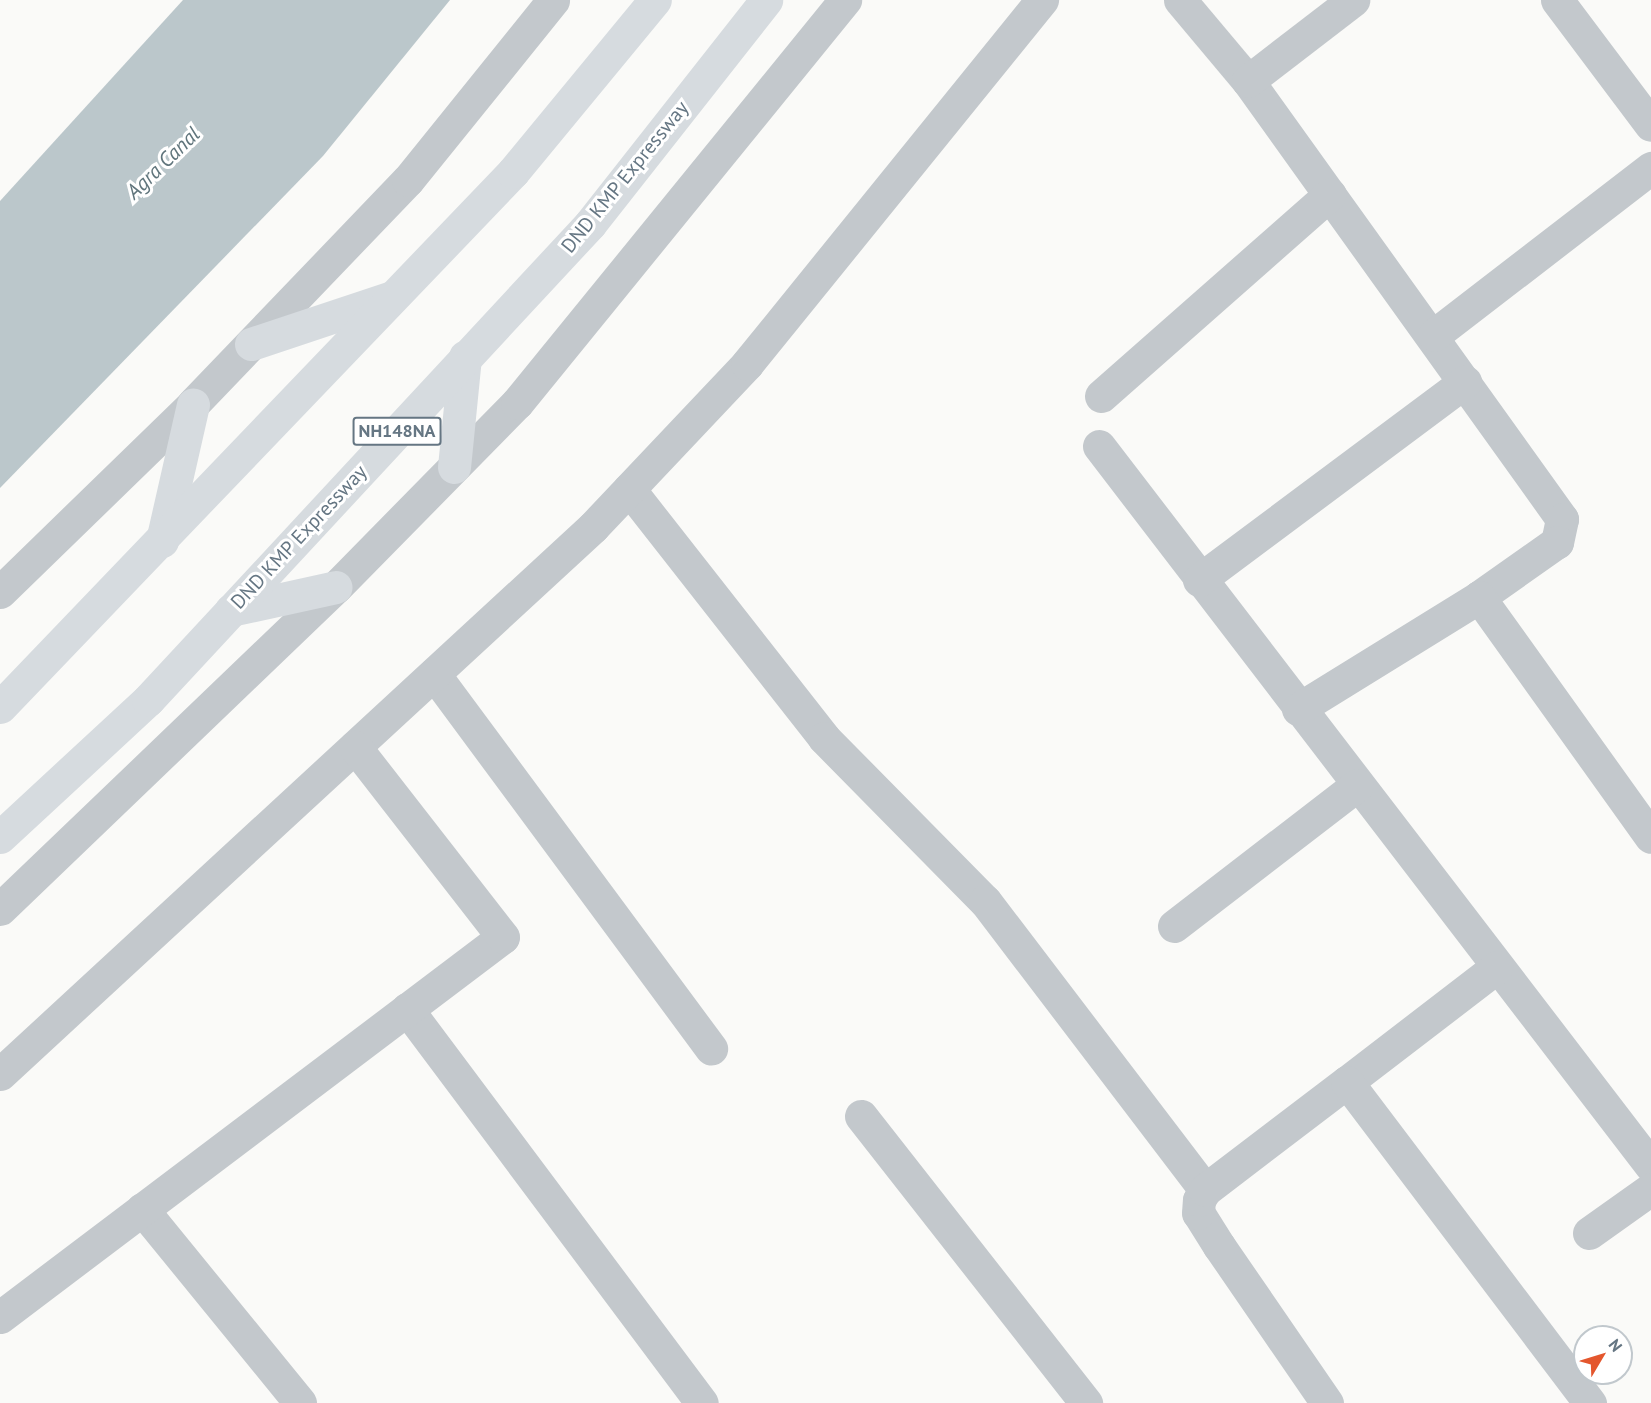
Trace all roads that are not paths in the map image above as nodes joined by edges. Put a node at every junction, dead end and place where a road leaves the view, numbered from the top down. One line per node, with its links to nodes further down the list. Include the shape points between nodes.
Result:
1 (553, 0): 15 (street, via 408,180)
2 (655, 0): 13 (highway, via 513,172)
3 (766, 0): 16 (highway, DND KMP Expressway / NH148NA, via 590,224)
4 (845, 0): 21 (street, via 610,295)
5 (1042, 0): 22 (street, via 747,364)
6 (1180, 0): 9 (street)
7 (1353, 0): 9 (street)
8 (1557, 0): 10 (street)
9 (1248, 81): 12 (street)
10 (1651, 125)
11 (1651, 168): 14 (street)
12 (1330, 194): 14 (street); 18 (street)
13 (396, 296): 15 (highway); 23 (highway)
14 (1434, 335): 17 (street)
15 (251, 344): 19 (street)
16 (465, 357): 21 (highway); 28 (highway, DND KMP Expressway / NH148NA)
17 (1465, 382): 24 (street); 27 (street, via 1564,530 1541,556)
18 (1101, 396)
19 (193, 405): 23 (highway); 26 (street)
20 (1099, 446): 24 (street)
21 (454, 467): 25 (street)
22 (629, 489): 29 (street); 46 (street, via 824,738 985,901)
23 (162, 543): 30 (highway)
24 (1199, 580): 31 (street)
25 (336, 587): 28 (highway); 36 (street)
26 (0, 592)
27 (1479, 597): 31 (street); 35 (street)
28 (231, 610): 34 (highway, DND KMP Expressway / NH148NA, via 148,700)
29 (434, 674): 32 (street); 40 (street)
30 (0, 707)
31 (1298, 709): 33 (street)
32 (355, 747): 39 (street, via 503,937); 41 (street)
33 (1357, 785): 37 (street); 38 (street)
34 (0, 837)
35 (1651, 837)
36 (0, 909)
37 (1174, 926)
38 (1497, 967): 42 (street); 44 (street)
39 (407, 1009): 47 (street); 51 (street)
40 (711, 1049)
41 (0, 1074)
42 (1347, 1082): 46 (street); 54 (street)
43 (861, 1116): 52 (street)
44 (1651, 1166)
45 (1651, 1189): 48 (street)
46 (1205, 1190): 53 (street, via 1198,1213)
47 (142, 1209): 49 (street); 50 (street)
48 (1589, 1233)
49 (0, 1317)
50 (300, 1403)
51 (702, 1403)
52 (1086, 1403)
53 (1327, 1403)
54 (1590, 1403)

